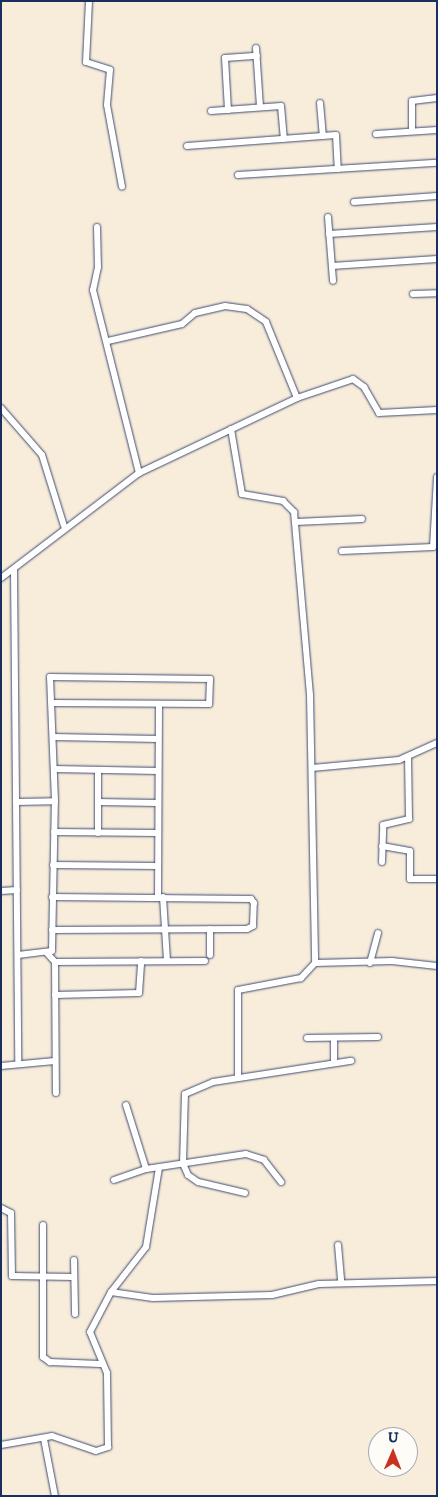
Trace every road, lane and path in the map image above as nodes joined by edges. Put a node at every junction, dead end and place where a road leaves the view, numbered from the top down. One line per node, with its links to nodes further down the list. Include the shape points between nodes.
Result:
1 (89, 1): 18 (street, via 86,62 110,70 107,105)
2 (256, 48): 3 (street)
3 (256, 56): 6 (street); 7 (street, via 224,58)
4 (437, 98): 10 (street, via 412,101)
5 (320, 103): 12 (street)
6 (260, 108): 7 (street); 13 (street, via 281,106)
7 (228, 110): 8 (street)
8 (211, 112)
9 (437, 130): 10 (street)
10 (412, 131): 11 (street)
11 (376, 134)
12 (323, 136): 13 (street); 16 (street, via 336,135)
13 (284, 139): 14 (street)
14 (187, 146)
15 (437, 163): 16 (street)
16 (338, 169): 17 (street)
17 (238, 175)
18 (122, 187)
19 (437, 196): 20 (street)
20 (354, 202)
21 (328, 217): 24 (street)
22 (97, 227): 30 (street, via 98,267 93,290)
23 (437, 227): 24 (street)
24 (329, 234): 26 (street)
25 (437, 259): 26 (street)
26 (332, 266): 27 (street)
27 (334, 281)
28 (437, 293): 29 (street)
29 (412, 294)
30 (108, 341): 31 (street, via 182,324 195,313 226,306 247,309 266,322); 35 (street)
31 (297, 398): 33 (street, via 349,379 364,387 379,413); 34 (street)
32 (1, 408): 39 (street, via 42,455)
33 (437, 410)
34 (231, 429): 35 (street); 38 (street, via 242,494 291,505)
35 (139, 473): 39 (street)
36 (437, 477): 40 (street, via 433,547)
37 (362, 519): 38 (street)
38 (296, 522): 49 (street, via 305,606)
39 (64, 526): 41 (street)
40 (342, 551)
41 (14, 570): 42 (street); 54 (street)
42 (1, 578)
43 (53, 703): 44 (street); 44 (street, via 50,677 210,679 210,703); 45 (street)
44 (159, 704): 46 (street)
45 (53, 737): 46 (street); 50 (street)
46 (158, 739): 52 (street)
47 (437, 743): 48 (street)
48 (408, 758): 49 (street); 60 (street, via 409,819 385,823)
49 (312, 768): 80 (street)
50 (54, 769): 51 (street); 53 (street)
51 (98, 771): 52 (street); 55 (street)
52 (158, 772): 56 (street)
53 (54, 801): 54 (street); 57 (street)
54 (16, 802): 65 (street)
55 (98, 802): 56 (street); 58 (street)
56 (157, 804): 59 (street)
57 (54, 832): 58 (street); 62 (street)
58 (98, 833): 59 (street)
59 (157, 833): 63 (street)
60 (382, 846): 61 (street); 64 (street, via 410,851 410,879)
61 (382, 862)
62 (53, 865): 63 (street); 67 (street)
63 (157, 866): 68 (street)
64 (437, 879)
65 (17, 890): 66 (street); 74 (street)
66 (1, 891)
67 (52, 897): 68 (street); 71 (street)
68 (160, 897): 69 (street); 70 (street, via 254,900 252,928)
69 (164, 929): 70 (street); 71 (street); 77 (street)
70 (210, 929): 75 (street)
71 (52, 930): 73 (street, via 52,950)
72 (378, 933): 81 (street)
73 (47, 953): 74 (street); 79 (street)
74 (18, 955): 89 (street)
75 (210, 955)
76 (141, 961): 77 (street); 79 (street); 83 (street, via 139,993)
77 (167, 961): 78 (street)
78 (205, 961)
79 (55, 962): 83 (street)
80 (315, 963): 81 (street); 92 (street, via 301,978 238,990)
81 (370, 963): 82 (street)
82 (437, 966)
83 (55, 995): 87 (street)
84 (378, 1037): 86 (street)
85 (306, 1038): 86 (street)
86 (334, 1038): 90 (street)
87 (55, 1061): 89 (street); 93 (street)
88 (351, 1061): 90 (street)
89 (18, 1063): 91 (street)
90 (334, 1063): 92 (street)
91 (1, 1066)
92 (238, 1078): 95 (street, via 191,1088 185,1094)
93 (56, 1093)
94 (126, 1105): 97 (street)
95 (183, 1164): 96 (street); 99 (street, via 253,1154 264,1160); 100 (street, via 194,1180)
96 (159, 1168): 97 (street); 109 (street, via 146,1247)
97 (146, 1169): 98 (street)
98 (114, 1180)
99 (281, 1182)
100 (245, 1193)
101 (1, 1208): 106 (street, via 11,1213 10,1272 17,1278)
102 (44, 1225): 106 (street)
103 (338, 1245): 108 (street)
104 (74, 1260): 105 (street)
105 (74, 1277): 106 (street); 110 (street)
106 (43, 1278): 111 (street, via 43,1357 50,1362)
107 (436, 1282): 108 (street)
108 (341, 1283): 109 (street, via 272,1295 159,1298)
109 (110, 1292): 112 (street, via 90,1332 107,1373 108,1447 100,1452 56,1436)
110 (75, 1314)
111 (100, 1364)
112 (44, 1439): 113 (street); 114 (street, via 49,1483)
113 (1, 1445)
114 (55, 1496)

